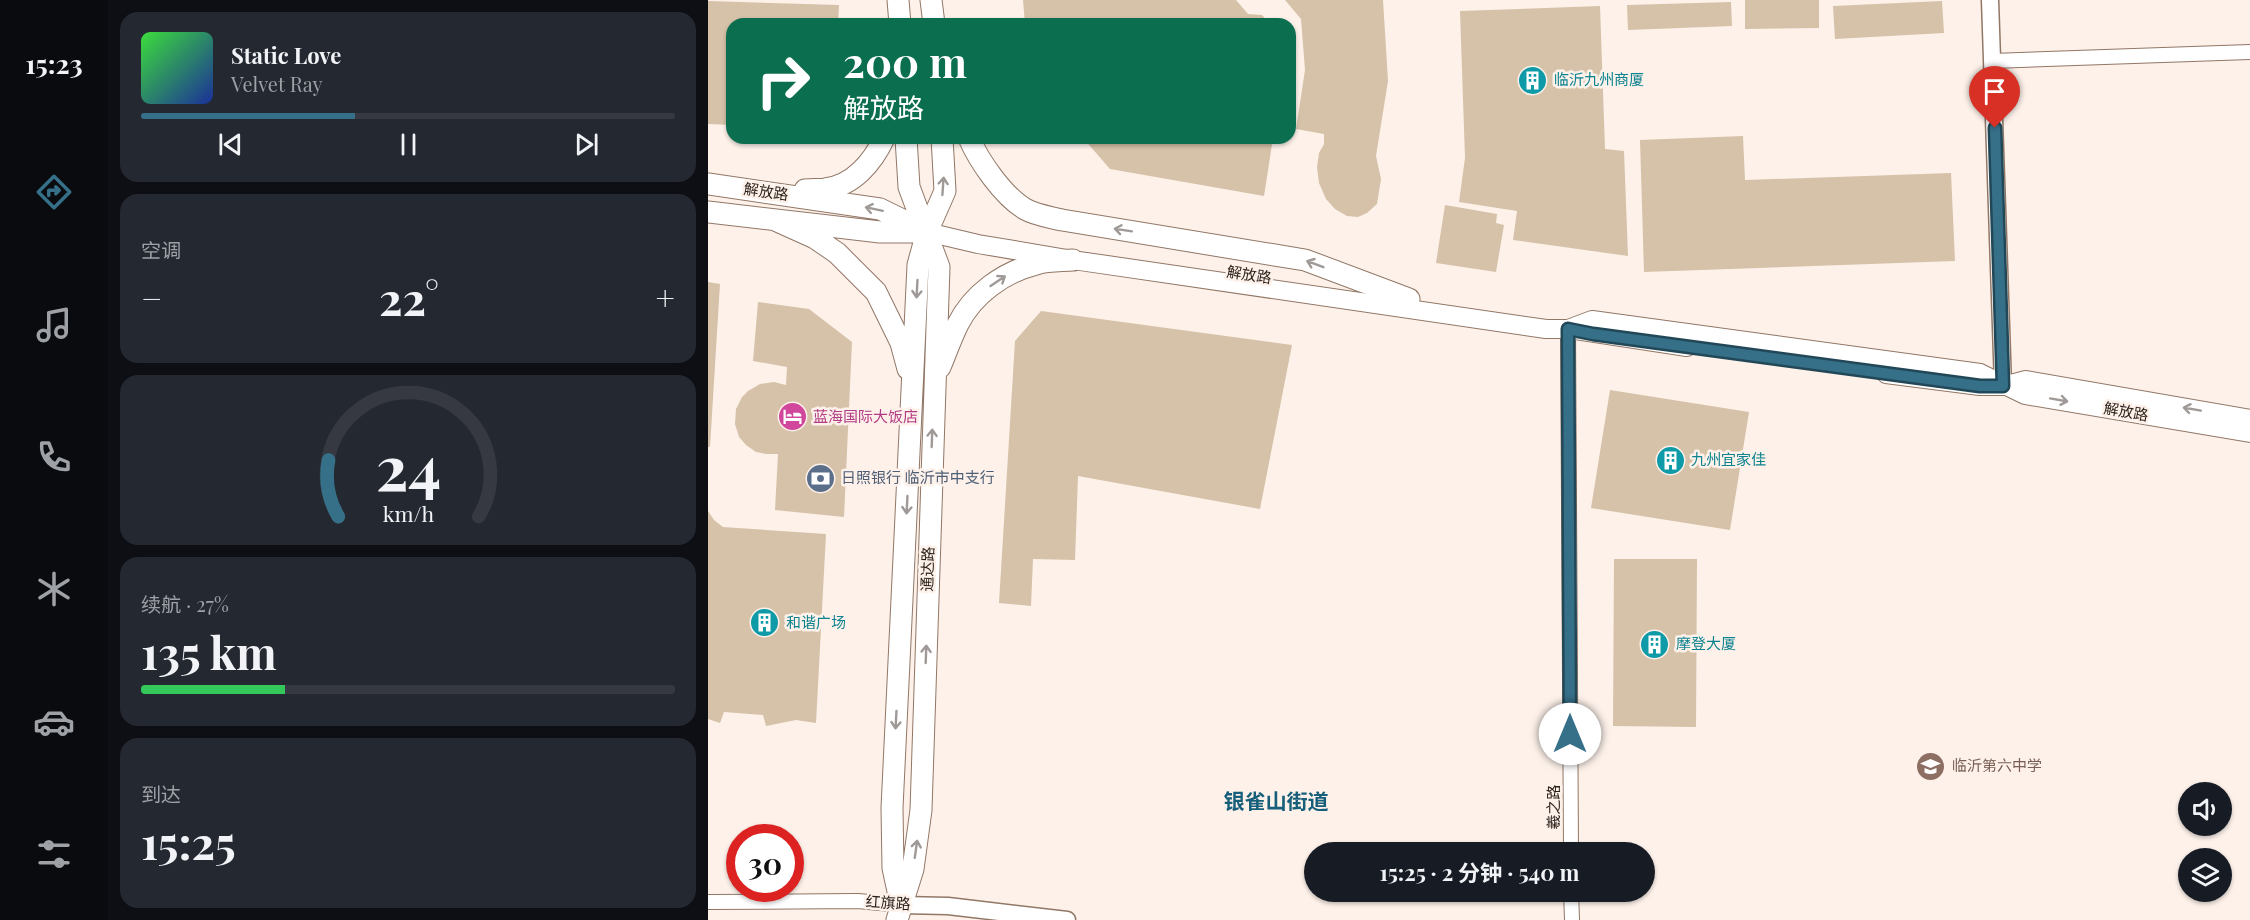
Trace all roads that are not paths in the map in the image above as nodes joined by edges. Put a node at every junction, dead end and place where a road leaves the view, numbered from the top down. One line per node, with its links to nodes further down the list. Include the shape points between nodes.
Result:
1 (898, 0): 4 (main road)
2 (931, 0): 5 (main road)
3 (1990, 0): 7 (street)
4 (900, 18)
5 (933, 18)
6 (2250, 52): 7 (street)
7 (1992, 61): 22 (street)
8 (881, 144): 13 (main road, via 866,168 845,182 826,189)
9 (906, 144): 16 (main road, 通达路, via 909,187)
10 (942, 144): 16 (main road, 通达路, one-way to 10, via 945,191)
11 (972, 144): 18 (main road, one-way to 11, via 1305,260 1062,220 1025,209 996,183)
12 (708, 184): 13 (main road, 解放路)
13 (771, 193): 16 (main road, 解放路, one-way to 13, via 880,209)
14 (708, 212): 15 (main road, 解放路)
15 (774, 220): 16 (main road, 解放路, via 880,232); 21 (main road, via 837,252 876,292 900,343)
16 (927, 232): 17 (main road, 解放路); 18 (main road, 解放路, via 978,234); 20 (main road, 通达路, via 939,267); 21 (main road, 通达路, one-way to 21, via 918,265)
17 (1073, 260): 19 (main road, 解放路, via 1546,329); 20 (main road, one-way to 17, via 958,323 995,282 1038,263)
18 (1409, 299): 19 (main road, 解放路, via 1547,321)
19 (1568, 329): 22 (main road, 解放路, via 1592,320 1980,373); 25 (street, 羲之路)
20 (934, 381): 28 (main road, 通达路, one-way to 20, via 914,869 921,810)
21 (913, 384): 28 (main road, 通达路, one-way to 28, via 892,808 893,868)
22 (2003, 386): 23 (main road, 解放路, one-way to 22, via 2026,380); 24 (main road, 解放路, one-way to 24, via 2025,395)
23 (2250, 420)
24 (2250, 433)
25 (1571, 842)
26 (708, 902): 28 (street, 红旗路, via 858,901)
27 (1571, 902): 30 (street)
28 (901, 915): 29 (street, 红旗路, via 948,906)
29 (1067, 920)
30 (1572, 920)

